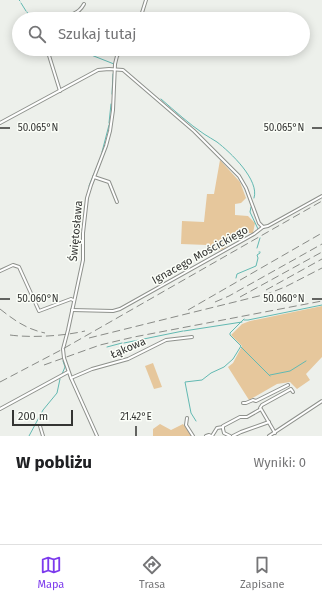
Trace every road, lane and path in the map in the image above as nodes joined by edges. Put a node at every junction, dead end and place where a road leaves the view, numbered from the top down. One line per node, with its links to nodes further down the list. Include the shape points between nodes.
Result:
1 (146, 0): 4 (street)
2 (84, 4): 3 (street)
3 (76, 12)
4 (142, 12)
5 (49, 56): 8 (street)
6 (117, 56): 7 (street, Świętosława)
7 (115, 69): 8 (street, via 98,70); 10 (street, Świętosława, via 110,131); 13 (street, via 125,71 184,121 231,167 243,182 259,223)
8 (60, 91): 9 (street)
9 (0, 123)
10 (94, 178): 12 (street, via 109,182); 15 (street, Świętosława, via 86,203 83,258)
11 (322, 196): 13 (street, Ignacego Mościckiego, via 268,226)
12 (117, 202)
13 (263, 226): 18 (street, Ignacego Mościckiego, via 260,231 120,309)
14 (0, 271): 15 (street, via 13,265 19,267 38,311 70,299)
15 (74, 300): 16 (street, Świętosława)
16 (73, 307): 17 (street, Świętosława); 18 (street, Ignacego Mościckiego)
17 (72, 310): 18 (street, Ignacego Mościckiego); 20 (street, Świętosława, via 63,349)
18 (81, 310)
19 (192, 337): 21 (street, Łąkowa, via 166,340 128,359)
20 (68, 372): 21 (street, Świętosława); 27 (street)
21 (70, 378): 35 (street, Świętosława)
22 (289, 387): 23 (street); 25 (street); 28 (street, via 262,405)
23 (293, 392)
24 (322, 401): 33 (street)
25 (256, 402): 26 (street, via 253,400); 28 (street)
26 (243, 403)
27 (0, 409)
28 (261, 409): 30 (street); 32 (street)
29 (187, 418): 36 (street, via 186,425)
30 (269, 422): 33 (street); 40 (street)
31 (40, 426): 34 (street)
32 (223, 427): 38 (street, via 217,428); 39 (street, via 224,433)
33 (275, 433): 41 (street)
34 (43, 436)
35 (97, 436)
36 (193, 436)
37 (206, 436): 38 (street)
38 (212, 436)
39 (230, 436)
40 (233, 436)
41 (269, 436)

